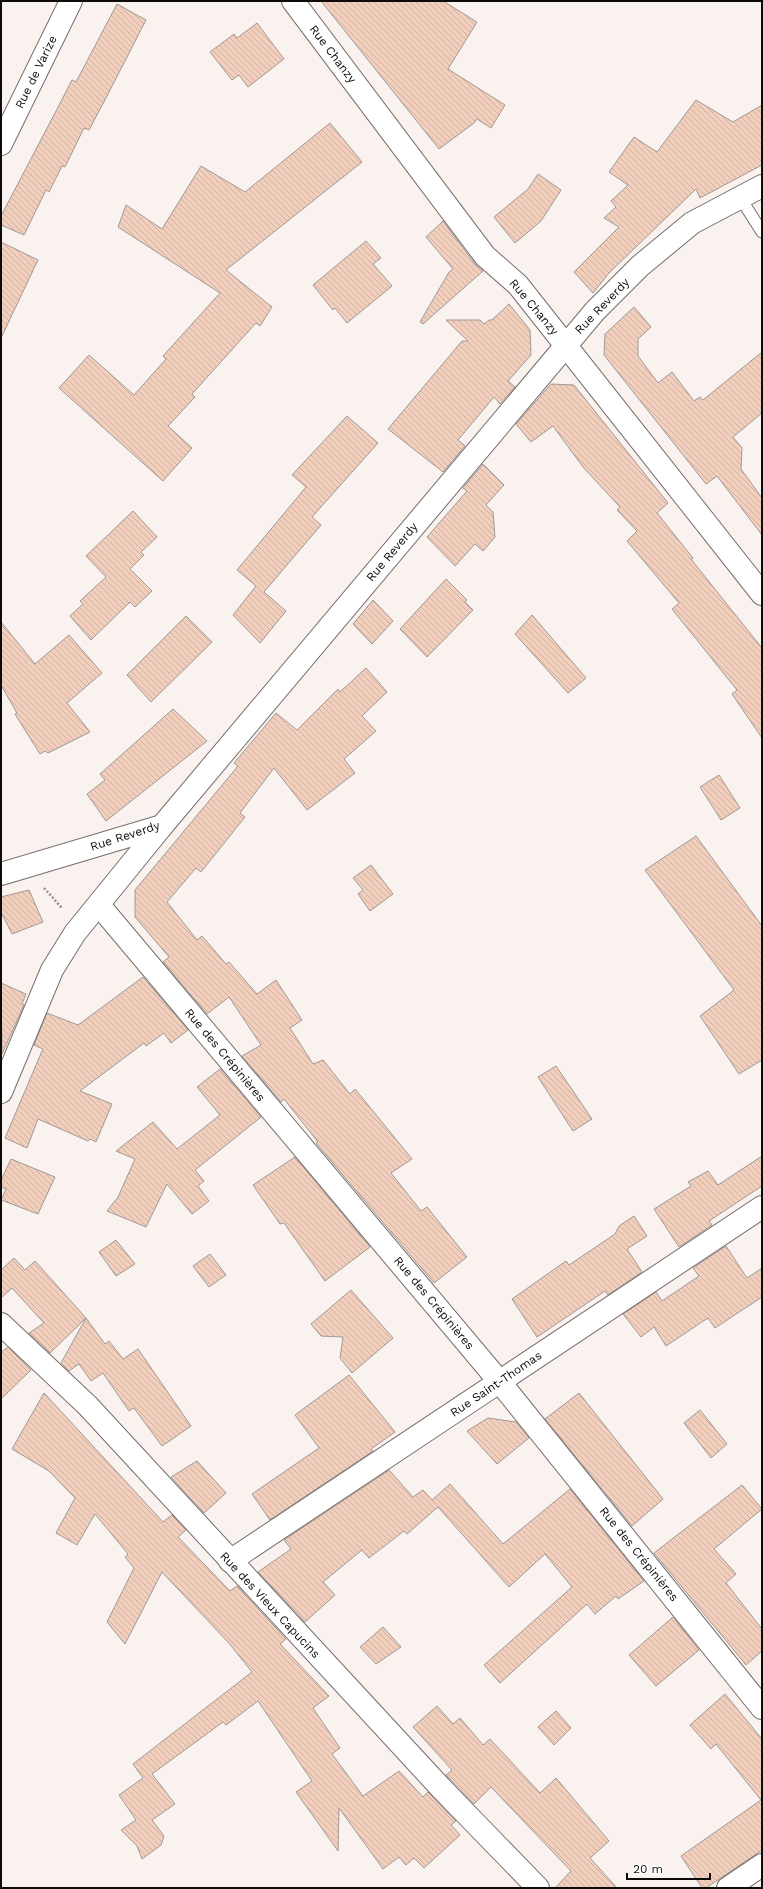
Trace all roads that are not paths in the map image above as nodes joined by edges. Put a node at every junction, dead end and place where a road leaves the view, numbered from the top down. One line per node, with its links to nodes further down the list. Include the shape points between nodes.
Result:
1 (72, 1): 3 (street, Rue de Varize)
2 (293, 1): 7 (street, Rue Chanzy, via 485,256 518,286)
3 (1, 144)
4 (762, 186): 5 (street, Rue Reverdy)
5 (741, 199): 6 (lane); 7 (street, Rue Reverdy, via 692,223 640,266)
6 (762, 232)
7 (564, 345): 8 (street, Rue Chanzy); 9 (street, Rue Reverdy)
8 (762, 594)
9 (162, 826): 10 (street, Rue Reverdy); 11 (street)
10 (1, 874)
11 (99, 905): 12 (street, via 74,933 52,970); 15 (street, Rue des Crépinières)
12 (1, 1092)
13 (762, 1207): 15 (street, Rue Saint-Thomas)
14 (1, 1324): 16 (street, Rue des Vieux Capucins, via 88,1406)
15 (499, 1381): 16 (street, Rue Saint-Thomas); 17 (street, Rue des Crépinières)
16 (230, 1561): 19 (street, Rue des Vieux Capucins, via 441,1788)
17 (762, 1708)
18 (762, 1865): 20 (street)
19 (538, 1888)
20 (728, 1888)

